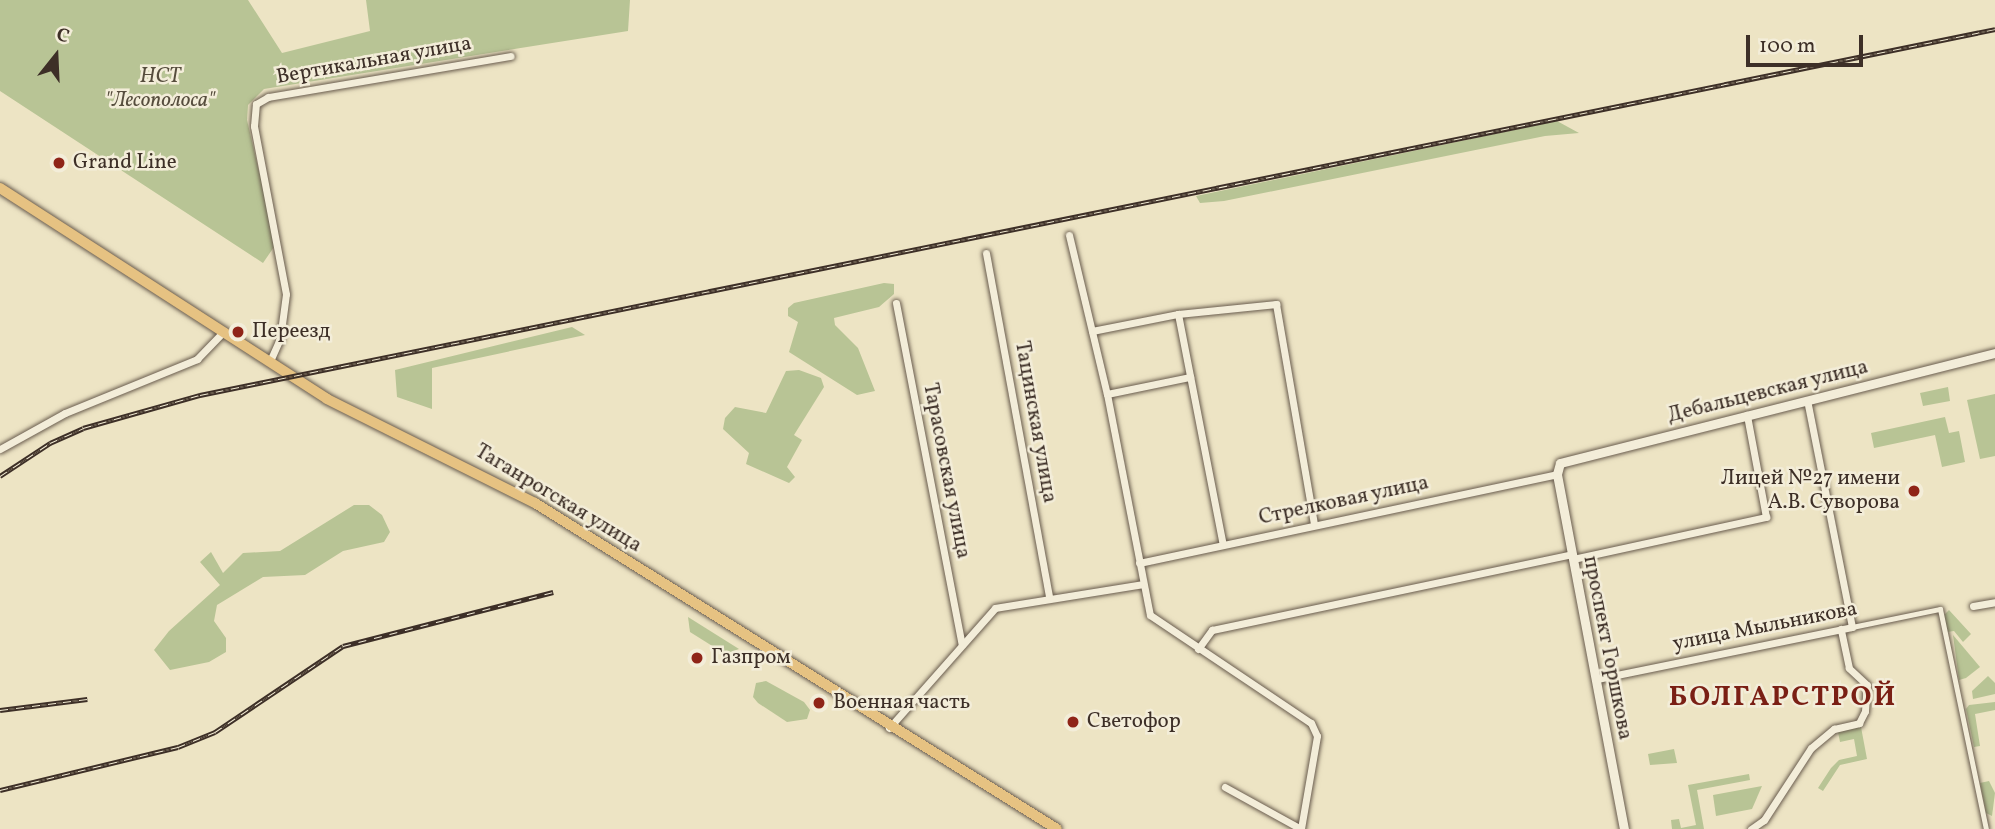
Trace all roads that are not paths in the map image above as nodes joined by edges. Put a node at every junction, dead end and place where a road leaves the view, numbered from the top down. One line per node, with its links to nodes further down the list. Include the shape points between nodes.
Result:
1 (511, 56): 10 (street, Вертикальная улица, via 268,97 256,104 254,126 286,294 280,339)
2 (0, 188): 7 (main road, Таганрогская улица)
3 (1069, 235): 8 (street)
4 (986, 253): 22 (street, Тацинская улица)
5 (896, 303): 27 (street, Тарасовская улица)
6 (1178, 314): 8 (street); 11 (street); 17 (street, via 1276,304)
7 (224, 331): 10 (main road, Таганрогская улица); 15 (street, via 197,359 65,413)
8 (1092, 331): 12 (street)
9 (1995, 353): 13 (street, Дебальцевская улица)
10 (271, 361): 30 (main road, Таганрогская улица, via 359,418 480,472 535,503)
11 (1190, 377): 12 (street); 18 (street)
12 (1107, 394): 20 (street)
13 (1807, 400): 14 (street, Дебальцевская улица); 25 (street)
14 (1746, 415): 16 (street, Дебальцевская улица, via 1567,458); 19 (street, via 1766,517)
15 (0, 449)
16 (1557, 474): 17 (street, Стрелковая улица); 19 (street, проспект Горшкова)
17 (1314, 525): 18 (street, Стрелковая улица)
18 (1223, 545): 20 (street, Стрелковая улица)
19 (1572, 556): 28 (street, via 1212,630); 29 (street, проспект Горшкова)
20 (1139, 563): 21 (street)
21 (1143, 584): 22 (street); 28 (street, via 1153,620)
22 (1049, 597): 27 (street, via 995,608)
23 (1995, 602): 24 (street)
24 (1973, 606)
25 (1852, 627): 26 (street, улица Мыльникова); 36 (street, улица Мыльникова, via 1940,609)
26 (1841, 629): 29 (street, улица Мыльникова); 35 (street, via 1849,668 1867,685 1865,711 1859,723 1834,729 1811,748 1764,820)
27 (962, 645): 30 (street)
28 (1198, 649): 33 (street, via 1311,723 1317,749)
29 (1597, 679): 34 (street, проспект Горшкова)
30 (889, 728): 32 (main road, Таганрогская улица)
31 (1226, 787): 33 (street)
32 (1049, 827)
33 (1301, 829)
34 (1624, 829)
35 (1751, 829)
36 (1986, 829)

